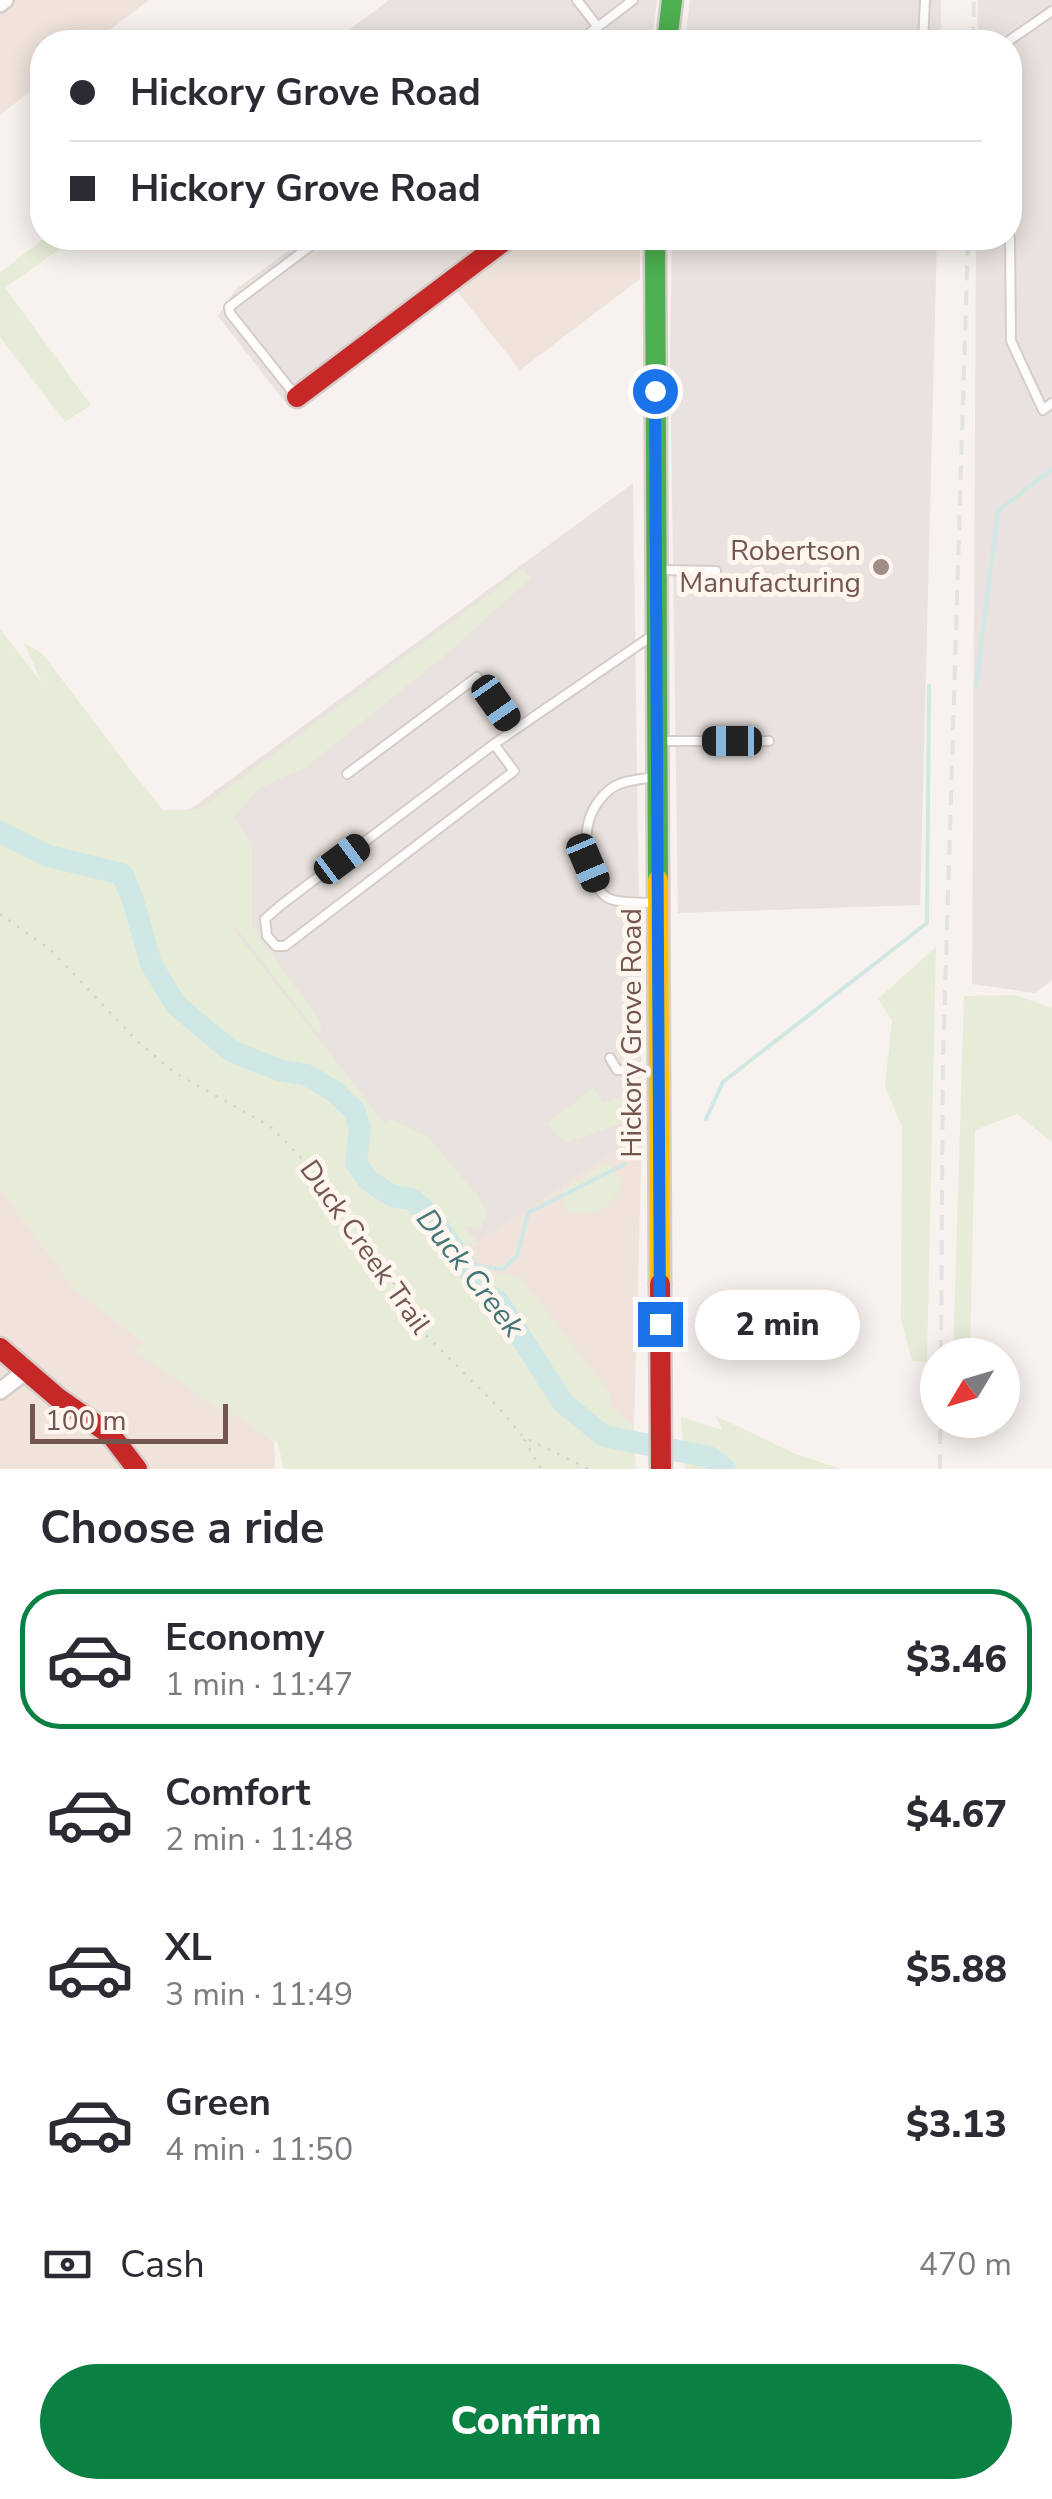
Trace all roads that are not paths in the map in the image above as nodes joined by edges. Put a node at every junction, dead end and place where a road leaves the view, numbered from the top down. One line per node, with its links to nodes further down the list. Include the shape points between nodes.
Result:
1 (577, 0): 6 (lane)
2 (634, 0): 6 (lane)
3 (672, 0): 8 (main road)
4 (925, 0): 9 (lane)
5 (1052, 11): 10 (lane)
6 (598, 28): 7 (lane)
7 (595, 30)
8 (668, 30)
9 (924, 30)
10 (1022, 32)
11 (305, 250): 15 (lane, via 229,307)
12 (492, 250): 15 (main road)
13 (655, 250): 17 (main road, Hickory Grove Road)
14 (1010, 250): 16 (lane, via 1011,340 1043,410)
15 (297, 397)
16 (1052, 404)
17 (656, 570): 18 (lane); 19 (main road, Hickory Grove Road)
18 (716, 570)
19 (657, 633): 20 (lane); 21 (main road, Hickory Grove Road)
20 (514, 729): 23 (lane); 24 (lane, via 477,677)
21 (658, 741): 22 (lane); 25 (main road, Hickory Grove Road)
22 (769, 741)
23 (494, 744): 23 (lane, via 281,905 266,919 267,936 285,946 514,771)
24 (347, 774)
25 (658, 777): 26 (main road, Hickory Grove Road); 26 (lane, via 609,789 585,830 588,863 601,892 610,899)
26 (658, 903): 28 (main road, Hickory Grove Road)
27 (610, 1058): 28 (lane, via 617,1070)
28 (660, 1071): 33 (main road, Hickory Grove Road)
29 (0, 1348): 30 (main road)
30 (26, 1371): 31 (street); 32 (main road, via 111,1435)
31 (0, 1392)
32 (137, 1469)
33 (661, 1469)

